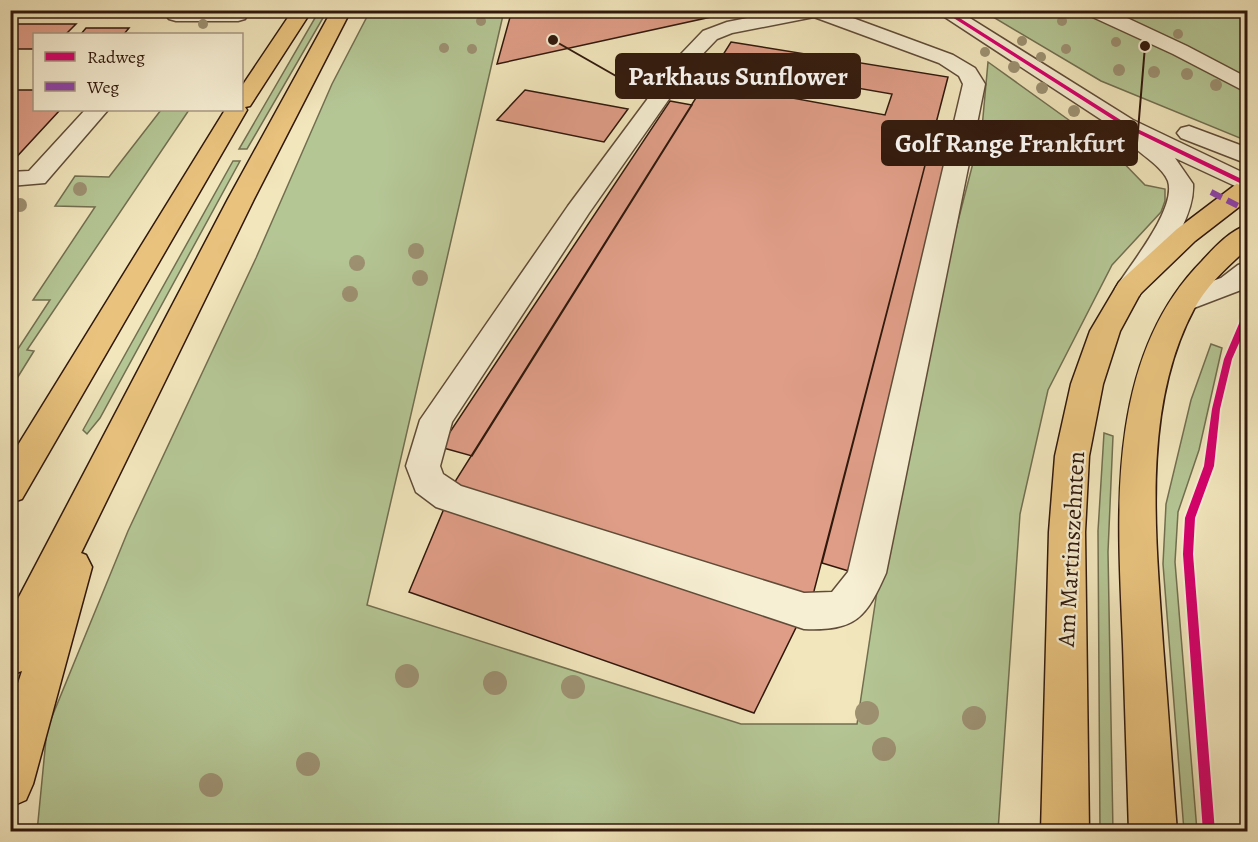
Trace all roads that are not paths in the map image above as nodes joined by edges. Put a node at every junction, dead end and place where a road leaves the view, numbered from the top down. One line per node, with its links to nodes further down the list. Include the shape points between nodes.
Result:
1 (180, 10): 2 (street, via 176,15 238,15)
2 (241, 10)
3 (303, 10): 10 (main road)
4 (342, 10): 21 (main road, via 241,198)
5 (943, 10): 8 (street, Am Martinszehnten)
6 (1093, 10): 9 (street)
7 (817, 11): 7 (street, via 716,32 688,58 577,211 436,420 423,466 428,482 449,497 804,611 828,612 845,607 856,596 867,573 974,84 968,72 946,59)
8 (1023, 59): 13 (street, Am Martinszehnten); 14 (street, Am Martinszehnten)
9 (1248, 87)
10 (243, 100)
11 (96, 111): 15 (street, via 36,178)
12 (235, 111): 22 (main road)
13 (1125, 125): 16 (street, Am Martinszehnten); 19 (street, via 1173,172 1181,182 1182,195 1172,219)
14 (1248, 157)
15 (10, 179)
16 (1248, 186): 19 (main road, Am Martinszehnten, via 1186,235)
17 (1248, 233): 20 (main road, via 1200,279)
18 (1248, 271): 20 (street, via 1231,284)
19 (1129, 289): 25 (main road, Am Martinszehnten, via 1105,331 1087,384 1072,456 1067,532)
20 (1186, 301): 26 (main road, via 1175,317 1158,363 1147,406 1139,477 1140,590)
21 (96, 488): 23 (main road); 24 (main road)
22 (10, 489)
23 (10, 656)
24 (10, 784)
25 (1065, 831)
26 (1153, 831)

